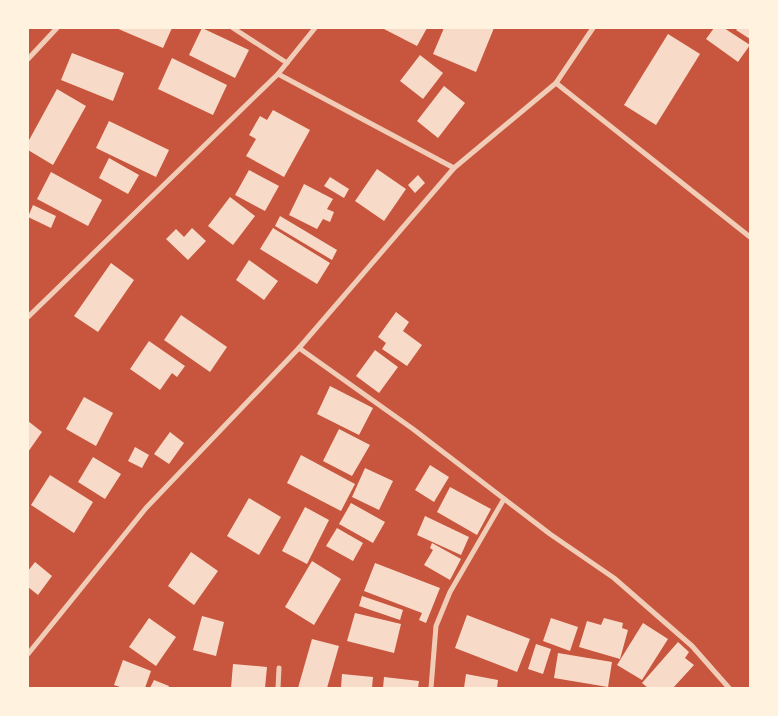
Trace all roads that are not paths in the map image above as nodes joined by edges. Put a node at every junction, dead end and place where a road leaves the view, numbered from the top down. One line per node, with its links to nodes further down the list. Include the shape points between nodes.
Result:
1 (57, 28): 5 (street)
2 (232, 28): 6 (street)
3 (315, 28): 6 (street)
4 (593, 28): 8 (street)
5 (28, 59)
6 (287, 63): 7 (street)
7 (278, 74): 9 (street); 11 (street)
8 (556, 83): 9 (street); 10 (street)
9 (454, 168): 12 (street)
10 (750, 237)
11 (28, 317)
12 (299, 348): 13 (street); 14 (street, via 146,508)
13 (504, 499): 17 (street, via 450,592 436,626); 18 (street, via 614,578 692,646)
14 (28, 654)
15 (278, 668): 16 (street)
16 (278, 688)
17 (431, 688)
18 (730, 688)

